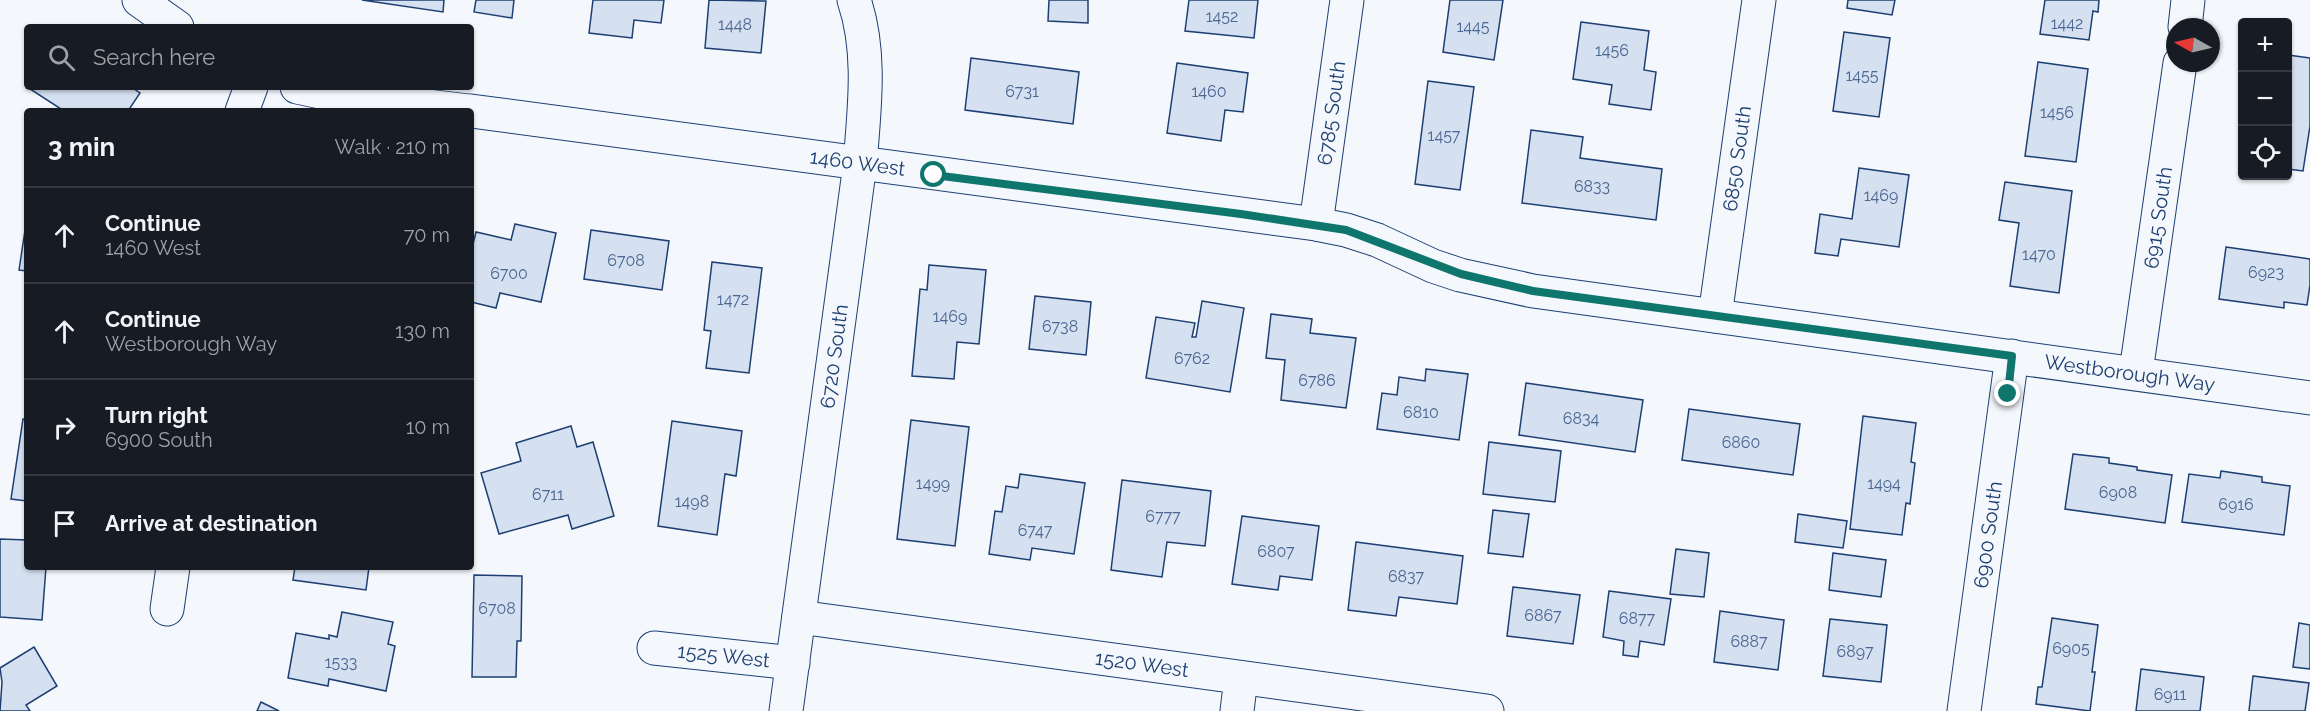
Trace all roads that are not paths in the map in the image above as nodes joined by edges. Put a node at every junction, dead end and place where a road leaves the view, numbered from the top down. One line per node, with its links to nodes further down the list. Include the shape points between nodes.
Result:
1 (139, 0): 7 (street)
2 (854, 0): 14 (street, 6720 South, via 864,57)
3 (1347, 0): 15 (street, 6785 South)
4 (1759, 0): 16 (street, 6850 South)
5 (2188, 0): 6 (street)
6 (2186, 18)
7 (173, 24)
8 (2179, 72): 18 (street, 6915 South)
9 (250, 90): 11 (street)
10 (311, 90): 12 (street, 1460 West)
11 (244, 108)
12 (445, 108)
13 (474, 112): 14 (street, 1460 West)
14 (860, 164): 15 (street, 1460 West); 22 (street, 6720 South)
15 (1316, 224): 16 (street, Westborough Way, via 1377,240 1433,266 1479,279 1533,291)
16 (1715, 316): 17 (street, Westborough Way)
17 (2012, 356): 18 (street, Westborough Way); 29 (street, 6900 South)
18 (2136, 372): 19 (street, Westborough Way)
19 (2310, 398)
20 (173, 570): 21 (street)
21 (167, 609)
22 (799, 617): 24 (street, 6720 South); 25 (street, 1520 West)
23 (654, 648): 24 (street, 1525 West)
24 (793, 663): 26 (street, 6720 South)
25 (1241, 678): 27 (street); 28 (street, 1520 West)
26 (786, 711)
27 (1237, 711)
28 (1487, 711)
29 (1964, 711)

